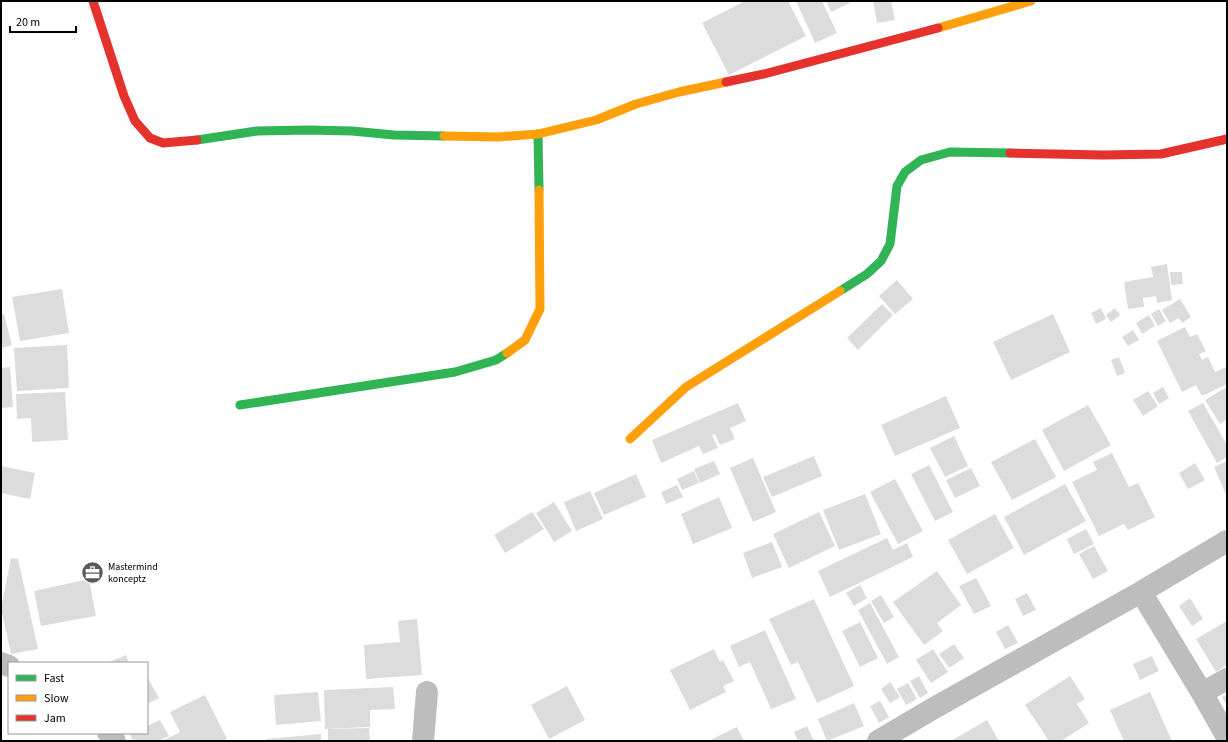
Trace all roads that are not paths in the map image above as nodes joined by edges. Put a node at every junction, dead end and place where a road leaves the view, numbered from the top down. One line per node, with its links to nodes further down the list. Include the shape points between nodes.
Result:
1 (93, 1): 3 (street, via 124,96 135,121 150,138 163,143 257,131 352,131 394,135 498,137)
2 (1031, 1): 3 (street, via 884,43 764,74 680,92 636,104 596,120)
3 (538, 134): 5 (street, via 540,309 524,340 496,360 455,372)
4 (1227, 140): 6 (street, via 1161,154 950,152 921,160 905,172 897,186 890,244 880,261 867,274 686,386)
5 (240, 405)
6 (630, 439)
7 (1227, 541): 8 (street)
8 (1141, 592): 11 (street); 14 (street)
9 (1227, 679): 11 (street)
10 (427, 692): 13 (street)
11 (1202, 693): 12 (street)
12 (1227, 737)
13 (423, 741)
14 (878, 741)

